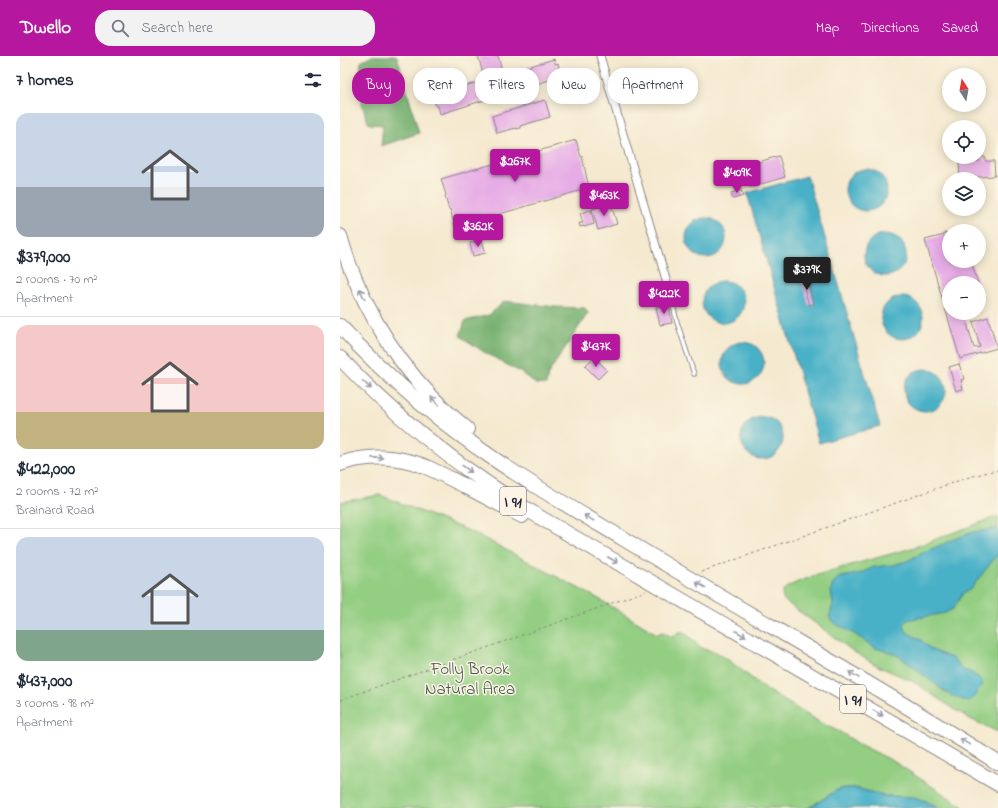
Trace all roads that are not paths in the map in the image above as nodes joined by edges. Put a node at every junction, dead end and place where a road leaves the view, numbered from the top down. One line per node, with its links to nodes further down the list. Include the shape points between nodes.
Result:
1 (600, 56): 3 (street)
2 (340, 236): 8 (highway, one-way to 2, via 499,452 442,407 407,368 367,306 354,278)
3 (670, 293): 6 (lane)
4 (340, 326): 8 (highway, I 91, via 374,362 430,412 482,451)
5 (340, 358): 9 (highway, I 91, one-way to 9, via 396,412 464,467 510,499)
6 (694, 374)
7 (340, 464): 9 (highway, one-way to 9, via 357,459 375,458 416,464 439,473 551,532)
8 (540, 489): 10 (highway, I 91, one-way to 8)
9 (591, 547): 11 (highway, I 91, one-way to 11)
10 (998, 763)
11 (998, 784)

